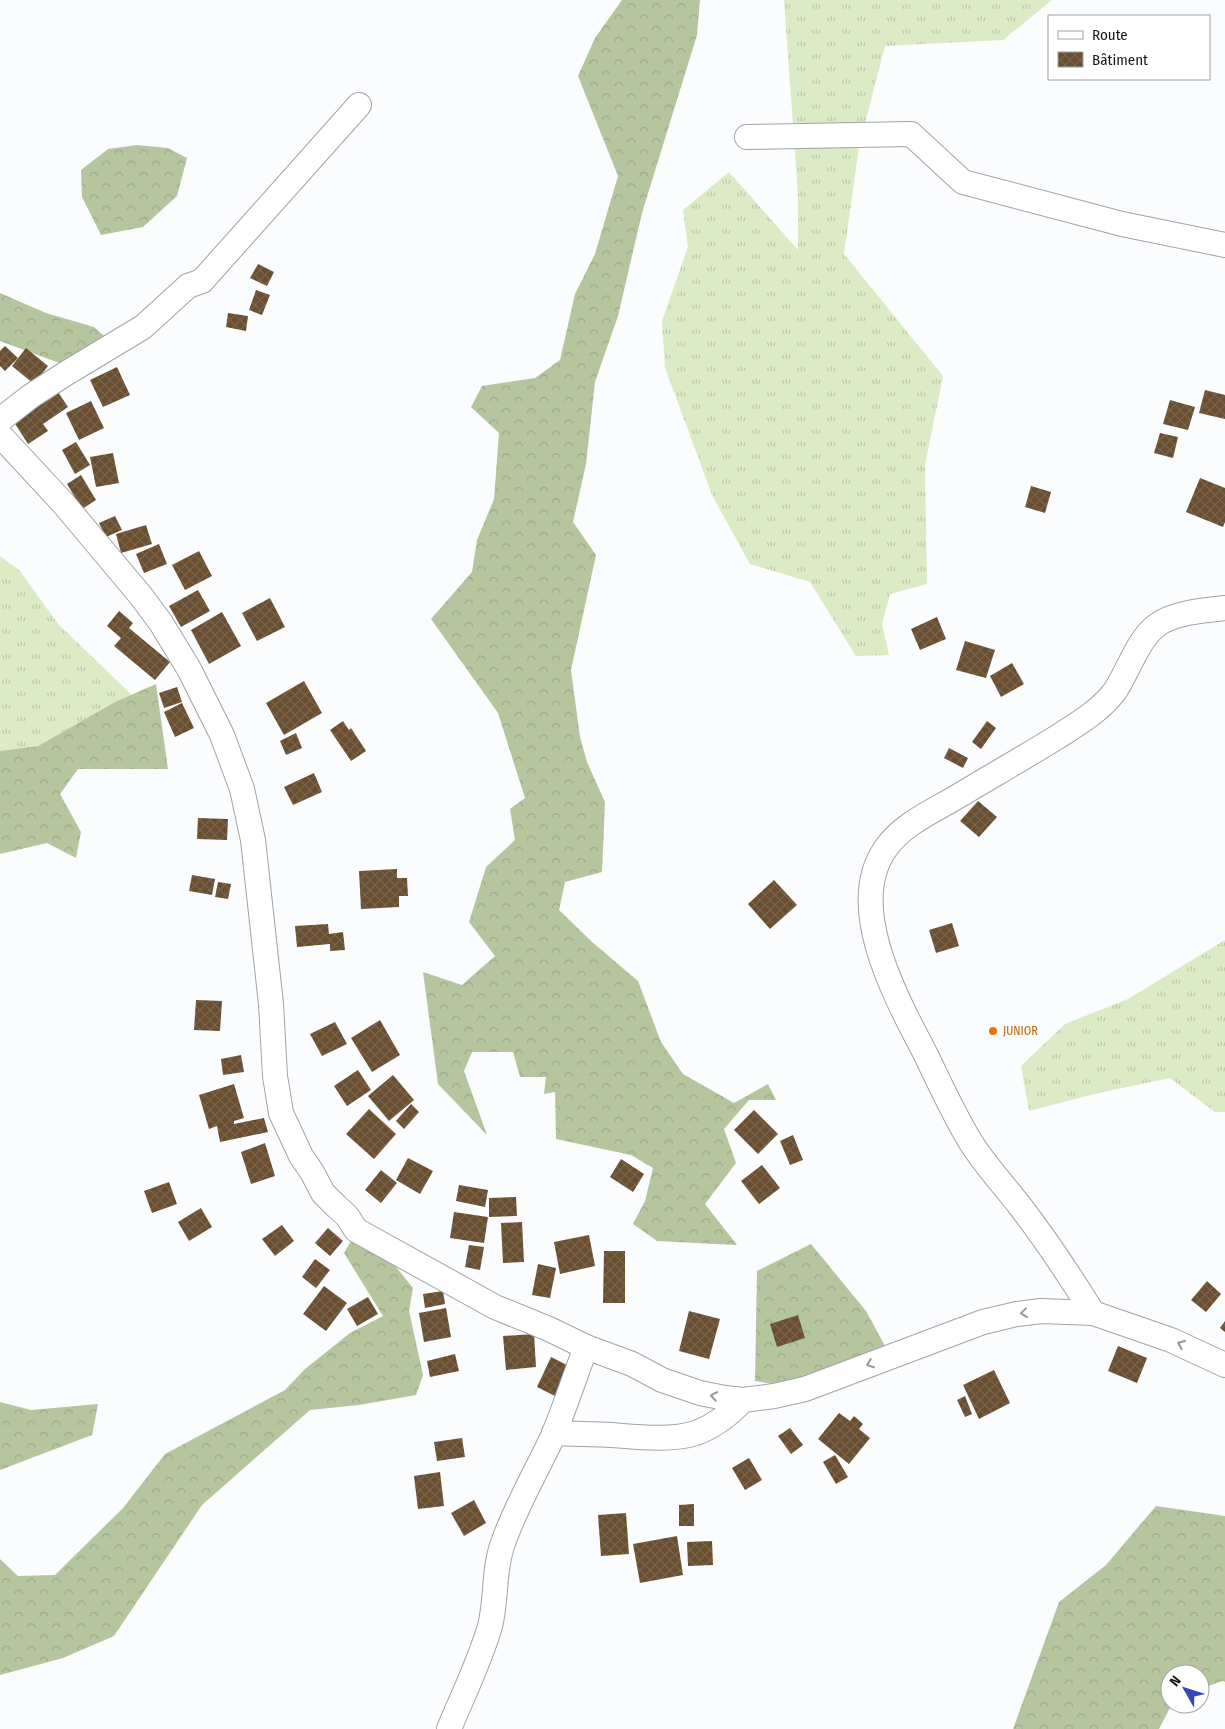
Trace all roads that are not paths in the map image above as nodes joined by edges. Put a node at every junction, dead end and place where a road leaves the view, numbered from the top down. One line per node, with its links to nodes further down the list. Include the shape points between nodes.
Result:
1 (359, 105): 4 (street, via 202,281 188,286 135,332 58,378)
2 (747, 137): 3 (street, via 911,134 963,182 1122,224)
3 (1225, 245)
4 (0, 420)
5 (0, 435): 8 (street, via 63,503 161,623 189,669 224,740 242,789 253,840 281,1113 323,1193 347,1216 356,1230 495,1307)
6 (1225, 608): 7 (street, via 1190,613 1154,627 1104,704 1062,734 894,837 876,865 872,883 874,936 880,958 935,1074 971,1142 1065,1267)
7 (1094, 1313): 9 (street, one-way to 7, via 1170,1340); 10 (street, one-way to 10, via 1041,1311 983,1322 805,1389)
8 (586, 1347): 10 (street, one-way to 8, via 683,1388); 11 (street)
9 (1225, 1365)
10 (743, 1400): 11 (street, via 712,1426 687,1435 647,1437)
11 (554, 1433): 12 (street, via 502,1546 490,1627)
12 (449, 1729)

